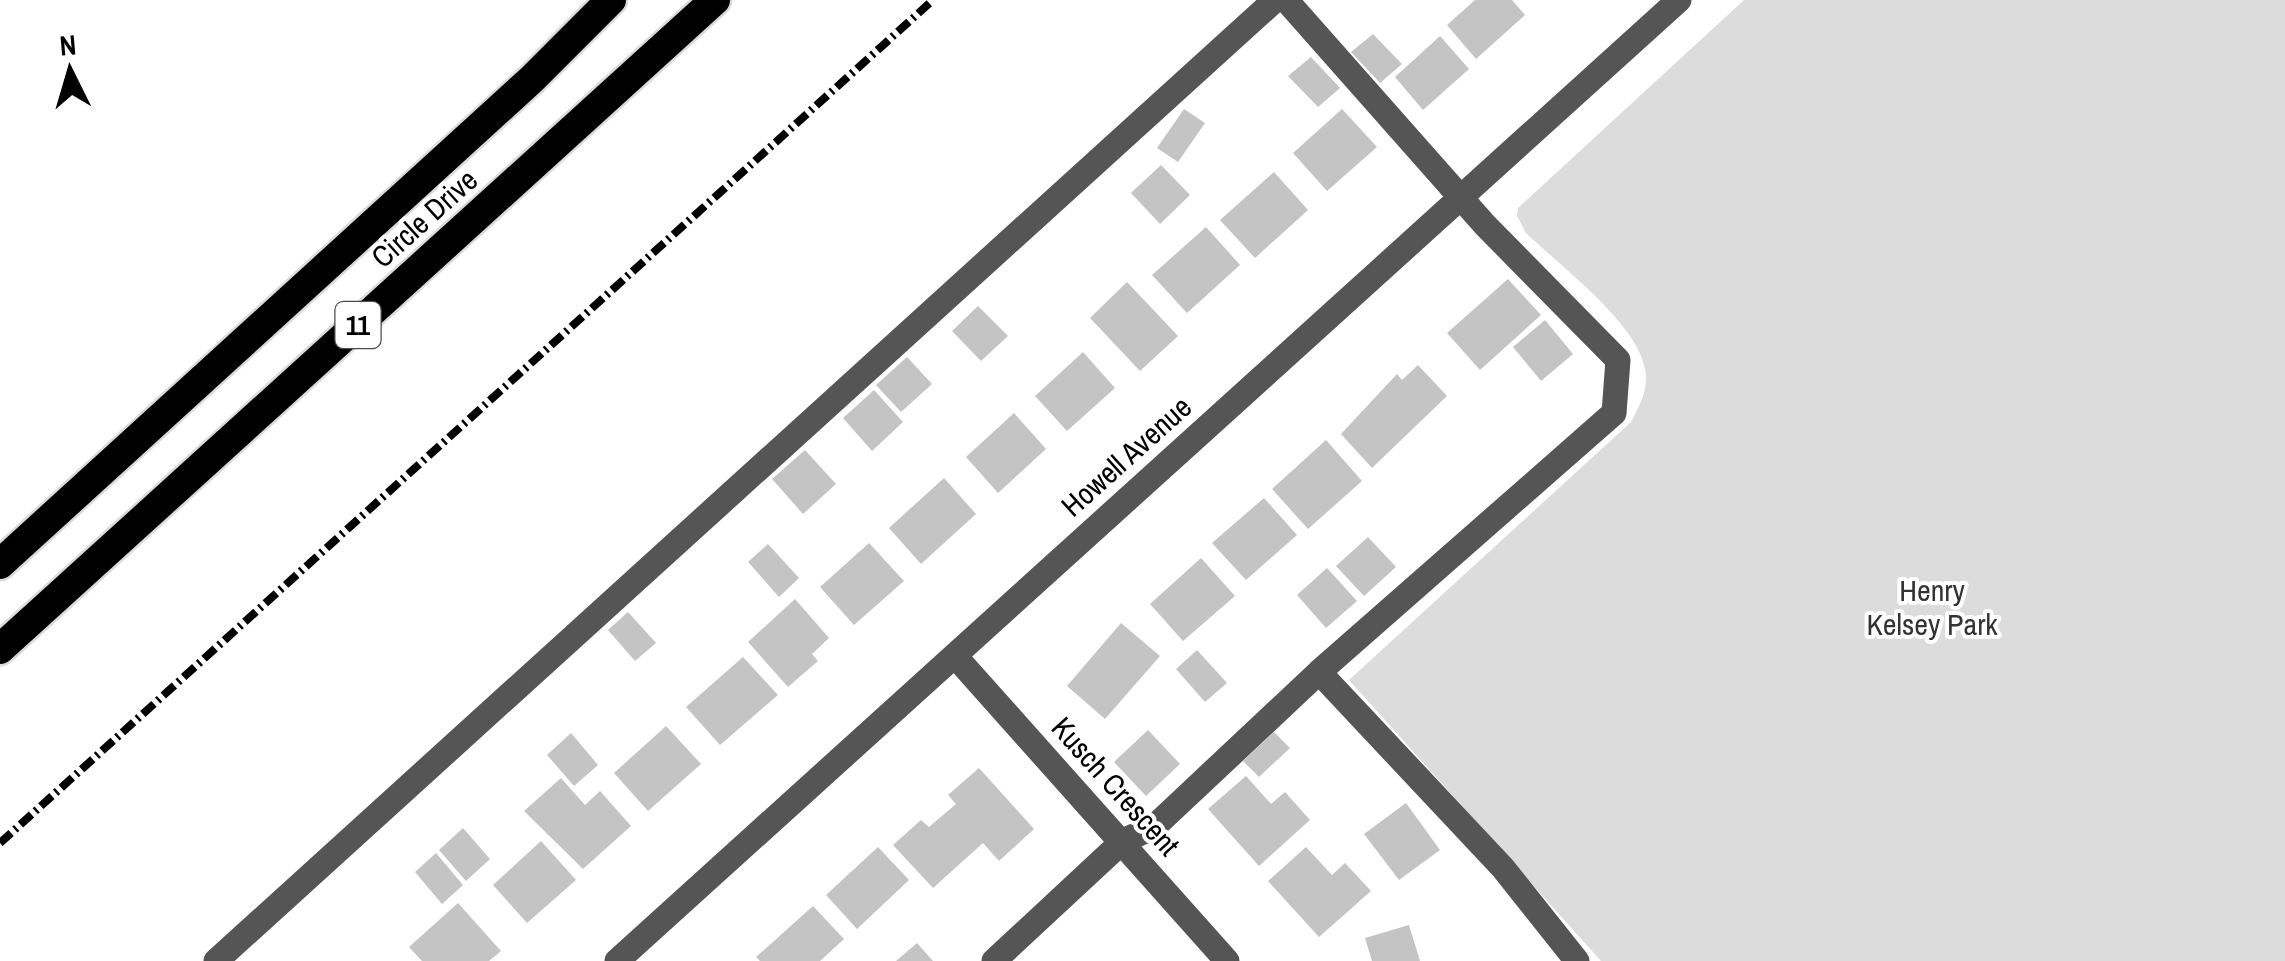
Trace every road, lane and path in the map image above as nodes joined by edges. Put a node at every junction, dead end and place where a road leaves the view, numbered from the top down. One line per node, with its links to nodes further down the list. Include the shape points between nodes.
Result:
1 (611, 0): 7 (highway, Circle Drive / 11)
2 (715, 0): 8 (highway, Circle Drive / 11)
3 (1275, 0): 12 (street)
4 (1286, 0): 6 (street)
5 (1679, 0): 6 (street, Howell Avenue)
6 (1461, 195): 9 (street, Howell Avenue); 10 (street, via 1618,360 1614,413)
7 (0, 564)
8 (0, 649)
9 (955, 656): 11 (street, Kusch Crescent); 13 (street, Howell Avenue)
10 (1318, 672): 11 (street, via 1154,827); 16 (street, via 1502,868)
11 (1123, 842): 14 (street); 15 (street, Kusch Crescent)
12 (216, 961)
13 (618, 961)
14 (994, 961)
15 (1227, 961)
16 (1577, 961)

